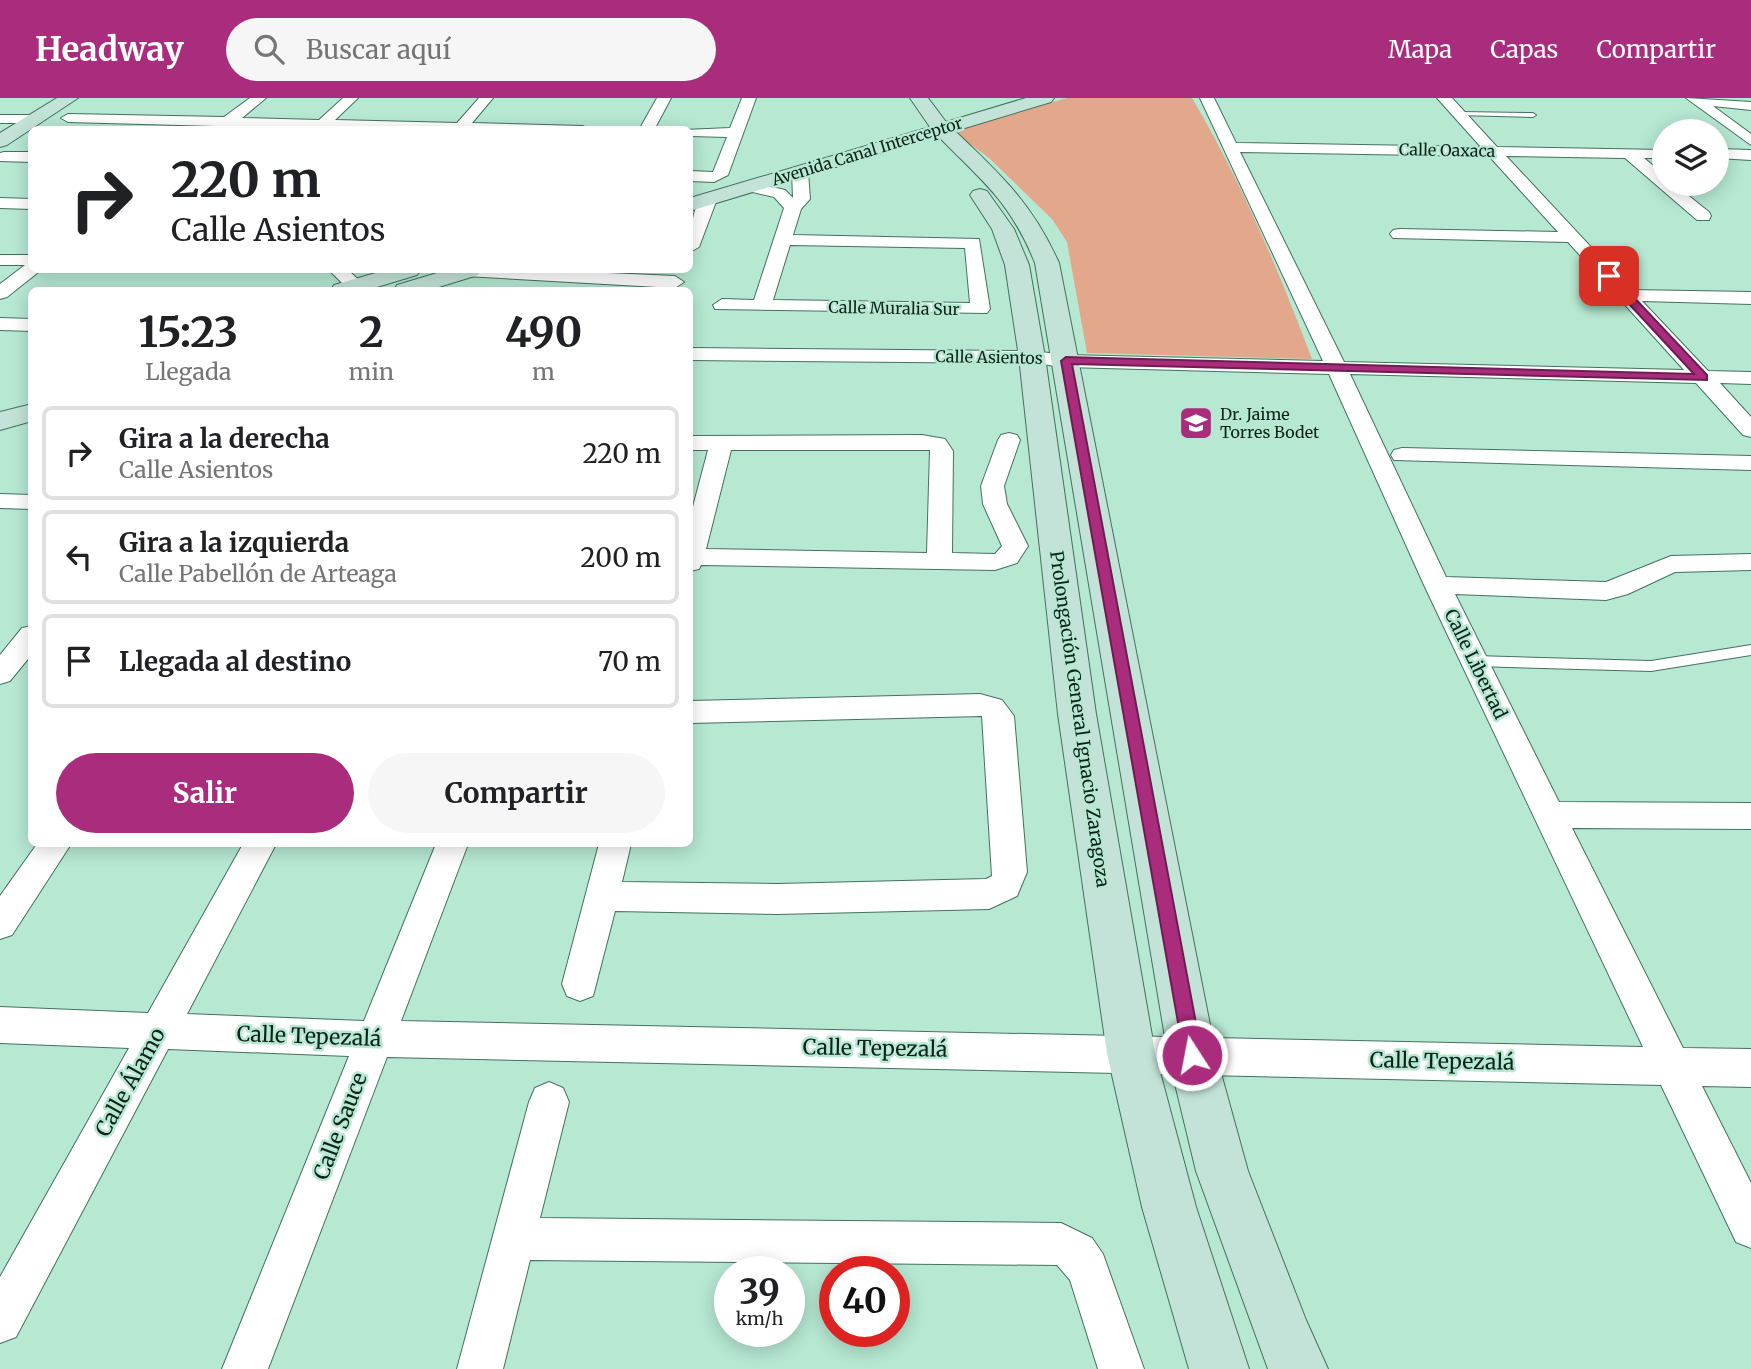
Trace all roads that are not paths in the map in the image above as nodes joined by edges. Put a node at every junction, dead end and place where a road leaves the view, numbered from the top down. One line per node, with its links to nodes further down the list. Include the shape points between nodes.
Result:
1 (69, 98): 19 (street)
2 (99, 98): 16 (street)
3 (259, 98): 21 (street)
4 (351, 98): 20 (street)
5 (486, 98): 23 (street)
6 (664, 98): 24 (street)
7 (749, 98): 26 (street)
8 (982, 98): 18 (street, Avenida Canal Interceptor)
9 (1045, 98): 18 (street, Avenida Canal Interceptor)
10 (1206, 98): 31 (street, Calle Libertad)
11 (1444, 98): 14 (street)
12 (1690, 99): 13 (street); 29 (street)
13 (1751, 106)
14 (1459, 114): 15 (lane); 32 (street)
15 (1533, 115)
16 (68, 118): 19 (street); 21 (street)
17 (0, 119): 19 (street)
18 (923, 119): 28 (street, Avenida Canal Interceptor); 39 (street, Avenida Canal Interceptor); 71 (street, Prolongación General Ignacio Zaragoza, via 1003,229)
19 (42, 124)
20 (322, 124): 21 (street); 22 (street)
21 (222, 126)
22 (391, 126)
23 (462, 126)
24 (648, 126)
25 (693, 132): 26 (street)
26 (735, 133): 41 (street)
27 (28, 134): 33 (street)
28 (855, 135)
29 (1751, 141)
30 (28, 142): 33 (street)
31 (1230, 147): 32 (street, Calle Oaxaca); 72 (street, Calle Libertad)
32 (1492, 150): 34 (street, Calle Oaxaca); 51 (street)
33 (1, 152): 38 (street)
34 (1628, 153): 35 (street, Calle Oaxaca); 48 (street)
35 (1652, 154)
36 (1729, 154): 37 (street)
37 (1751, 155)
38 (28, 156)
39 (800, 172): 42 (street, Avenida Canal Interceptor); 47 (street, via 802,199)
40 (693, 176): 41 (street)
41 (717, 176): 42 (street, Avenida Canal Interceptor); 43 (street, Avenida Canal Interceptor)
42 (745, 178): 44 (street, Avenida Canal Interceptor); 47 (street, via 779,193)
43 (693, 183)
44 (699, 202): 49 (street)
45 (0, 203): 46 (street)
46 (28, 204)
47 (793, 207): 52 (street)
48 (1703, 216)
49 (693, 232)
50 (1399, 234): 51 (street)
51 (1573, 237): 64 (street)
52 (783, 240): 67 (street); 67 (street, Calle Muralia Sur, via 973,243 980,309)
53 (0, 260): 54 (street)
54 (28, 260)
55 (28, 272): 63 (street)
56 (399, 273): 61 (street)
57 (459, 273): 62 (street)
58 (502, 273): 59 (street)
59 (569, 279): 60 (street)
60 (676, 281)
61 (353, 287)
62 (415, 287)
63 (0, 293)
64 (1626, 295): 65 (street); 73 (street)
65 (1751, 298)
66 (722, 305): 67 (street, Calle Muralia Sur)
67 (762, 305)
68 (0, 324): 69 (street)
69 (28, 325)
70 (693, 354): 71 (street, Calle Asientos)
71 (1049, 359): 72 (street, Calle Asientos); 78 (street, Prolongación General Ignacio Zaragoza); 110 (street, Prolongación General Ignacio Zaragoza)
72 (1337, 369): 73 (street, Calle Asientos); 91 (street, Calle Libertad)
73 (1703, 377): 74 (street, Calle Asientos); 80 (street)
74 (1751, 378)
75 (28, 394): 76 (street)
76 (0, 401)
77 (28, 413): 79 (street)
78 (1039, 415): 89 (street, via 1009,440 994,478 993,491 1015,546 1013,555 995,562); 109 (street, Prolongación General Ignacio Zaragoza, via 1077,714)
79 (0, 421)
80 (1751, 430)
81 (693, 443): 82 (street)
82 (721, 443): 87 (street); 89 (street, via 937,444 942,451)
83 (1402, 455): 84 (street)
84 (1751, 463)
85 (0, 501): 86 (street)
86 (28, 502)
87 (693, 549)
88 (693, 560): 89 (street)
89 (939, 561)
90 (1751, 562): 91 (street, via 1671,564 1606,591)
91 (1437, 585): 94 (street, Calle Libertad)
92 (28, 640): 95 (street)
93 (1751, 650): 94 (lane, via 1651,666)
94 (1475, 661): 97 (street, Calle Libertad)
95 (0, 674)
96 (693, 712): 103 (street, via 992,708 999,716 1010,872 1005,886 989,894 777,900)
97 (1552, 815): 98 (street); 111 (street, Calle Libertad)
98 (1751, 816)
99 (53, 847): 104 (street)
100 (258, 847): 107 (street, Calle Álamo)
101 (451, 847): 108 (street, Calle Sauce)
102 (614, 847): 103 (street)
103 (602, 896): 105 (street)
104 (0, 925)
105 (580, 984)
106 (0, 1025): 107 (street, Calle Tepezalá)
107 (158, 1031): 108 (street, Calle Tepezalá); 116 (street, Calle Álamo)
108 (374, 1039): 109 (street, Calle Tepezalá); 117 (street, Calle Sauce)
109 (1131, 1053): 110 (street, Calle Tepezalá); 120 (street, Prolongación General Ignacio Zaragoza, via 1169,1207)
110 (1192, 1055): 111 (street, Calle Tepezalá); 121 (street, Prolongación General Ignacio Zaragoza, via 1222,1171)
111 (1672, 1066): 112 (street, Calle Tepezalá); 114 (street, Calle Libertad)
112 (1751, 1068)
113 (549, 1102): 115 (street)
114 (1751, 1227)
115 (514, 1239): 118 (street); 119 (street, via 1061,1244 1077,1253 1088,1269)
116 (0, 1321)
117 (245, 1369)
118 (480, 1369)
119 (1121, 1369)
120 (1219, 1369)
121 (1298, 1369)

